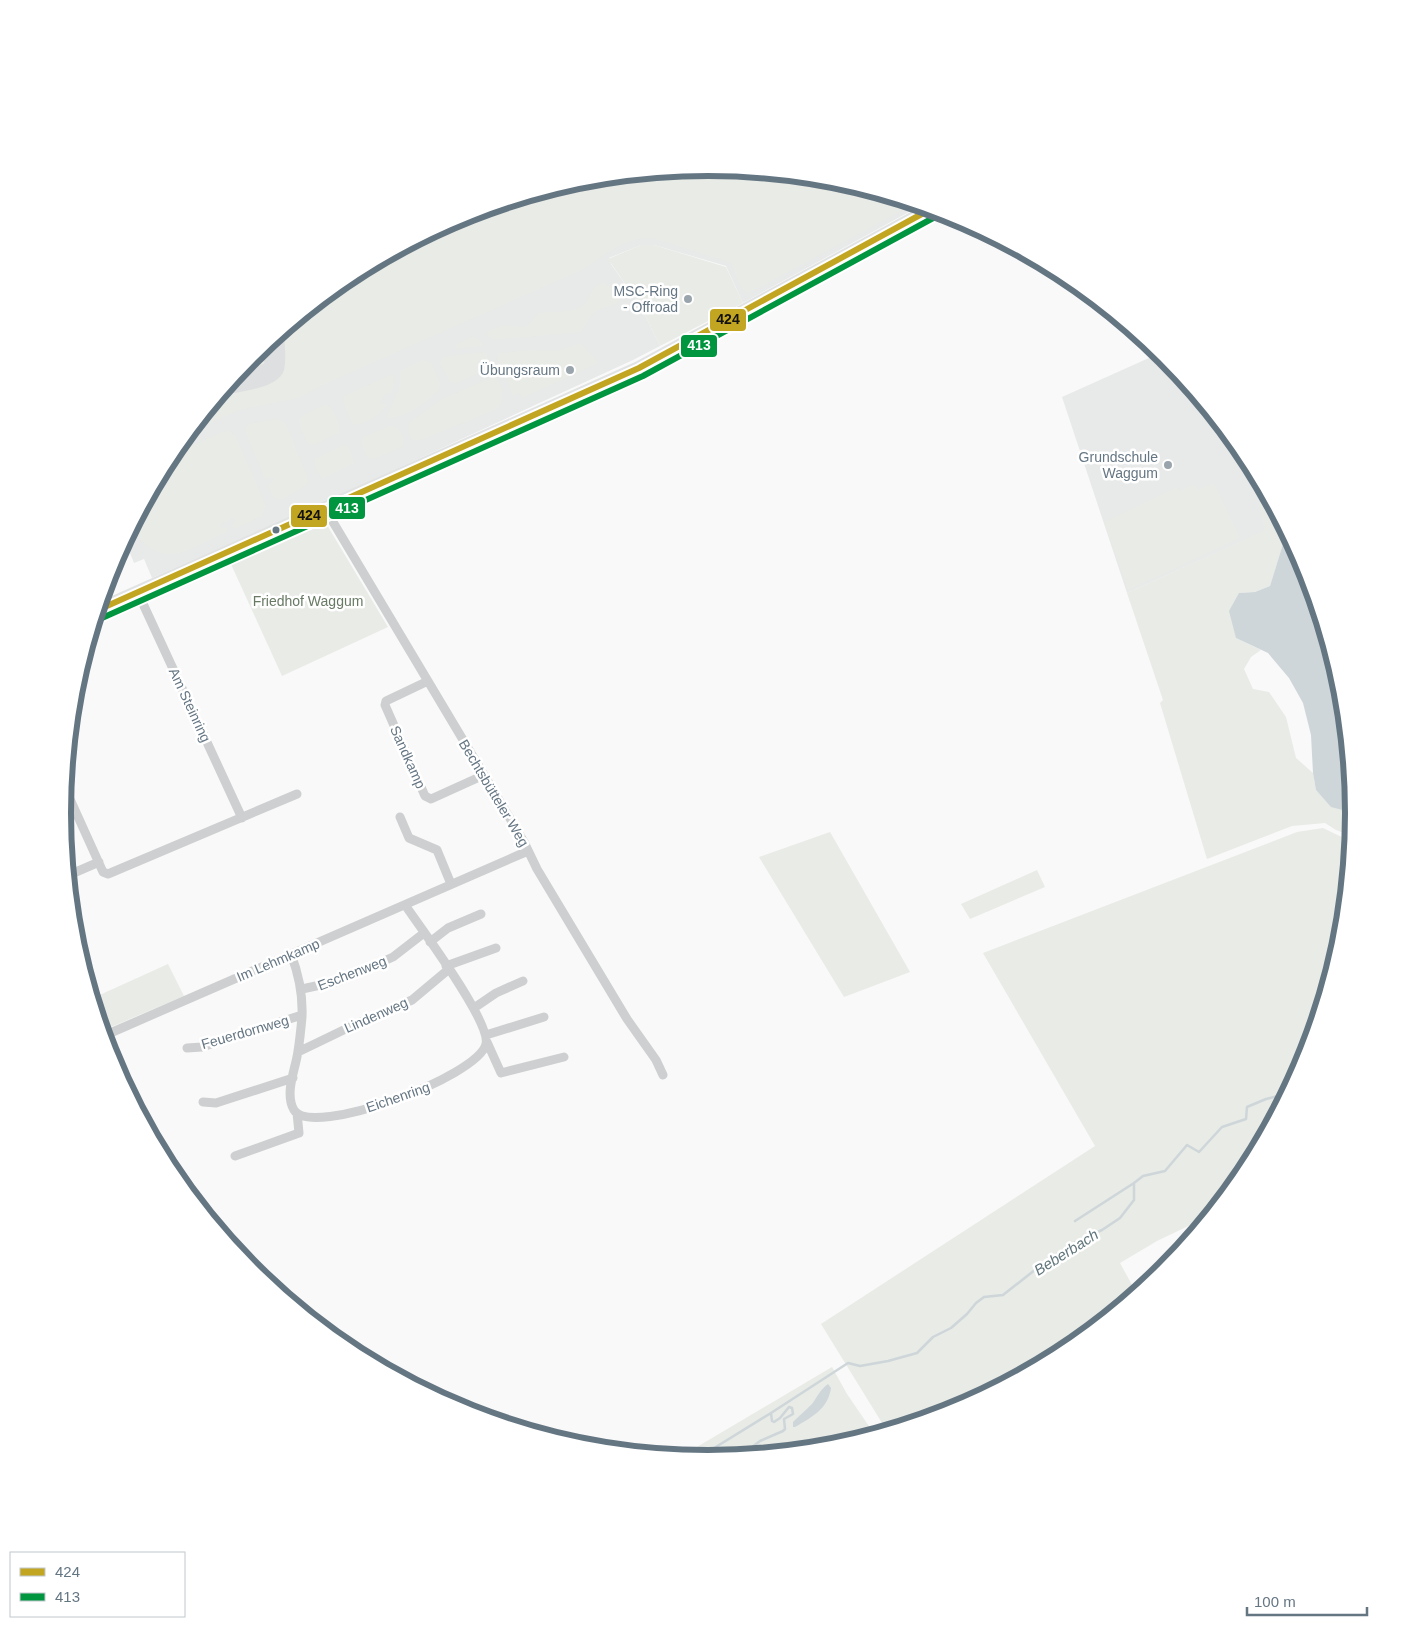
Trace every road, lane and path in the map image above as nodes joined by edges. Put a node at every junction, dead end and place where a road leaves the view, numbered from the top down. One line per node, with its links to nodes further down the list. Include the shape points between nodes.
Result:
1 (922, 214): 2 (street, via 639,368)
2 (328, 508): 3 (street); 5 (street, Bechtsbütteler Weg, via 333,522)
3 (138, 593): 4 (street); 10 (street, Am Steinring)
4 (106, 607)
5 (428, 681): 6 (street, Bechtsbütteler Weg); 6 (street, Sandkamp, via 386,701 384,705 425,796 431,799)
6 (484, 775): 11 (street, Bechtsbütteler Weg)
7 (297, 794): 10 (street)
8 (72, 802): 12 (street)
9 (400, 817): 14 (street, via 409,838 437,850)
10 (242, 818): 12 (street, via 113,873 103,872)
11 (528, 851): 14 (street, Im Lehmkamp); 32 (street, Bechtsbütteler Weg)
12 (99, 862): 13 (street)
13 (75, 872)
14 (451, 884): 15 (street, Im Lehmkamp)
15 (405, 905): 17 (street); 20 (street, Im Lehmkamp)
16 (482, 914): 18 (street, via 448,928)
17 (424, 934): 18 (street); 23 (street, Eschenweg, via 393,957 339,981)
18 (430, 942): 21 (street)
19 (496, 948): 21 (street)
20 (291, 954): 23 (street); 27 (street, Im Lehmkamp)
21 (448, 967): 24 (street); 30 (street, Lindenweg, via 412,1000)
22 (522, 981): 24 (street)
23 (302, 989): 25 (street)
24 (474, 1008): 28 (street)
25 (302, 1015): 29 (street, Feuerdornweg); 30 (street)
26 (544, 1017): 28 (street)
27 (111, 1033)
28 (486, 1038): 31 (street, via 500,1073); 35 (street, Eichenring, via 481,1054 465,1067 403,1097 333,1117)
29 (187, 1048)
30 (298, 1052): 33 (street)
31 (564, 1057)
32 (663, 1075)
33 (292, 1078): 34 (street, via 216,1103); 35 (street, via 290,1096)
34 (203, 1102)
35 (297, 1114): 36 (street, via 299,1133)
36 (235, 1156)

